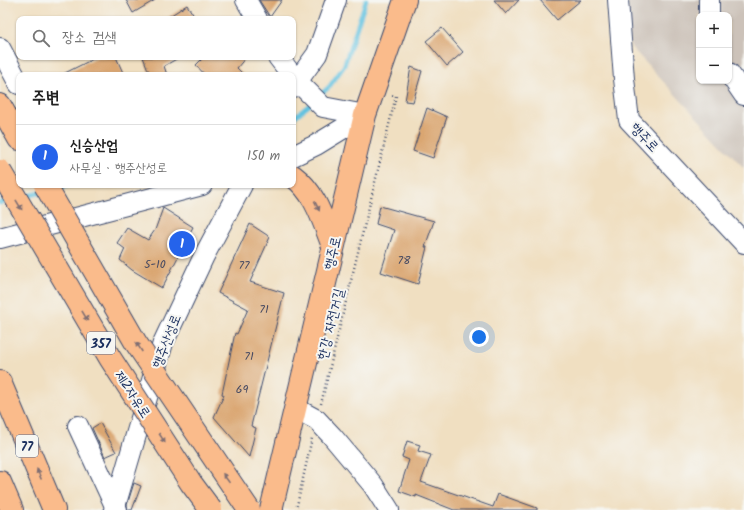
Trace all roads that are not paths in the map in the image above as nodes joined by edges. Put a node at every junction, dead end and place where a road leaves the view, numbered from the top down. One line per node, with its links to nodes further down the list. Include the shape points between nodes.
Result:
1 (246, 0): 7 (street)
2 (336, 0): 13 (street, via 317,54)
3 (405, 0): 17 (main road, 행주로)
4 (618, 0): 28 (street, 행주로, via 629,120)
5 (708, 0): 6 (street)
6 (709, 12)
7 (255, 16)
8 (0, 48): 12 (street)
9 (280, 60): 10 (street)
10 (288, 72)
11 (732, 77): 15 (street)
12 (16, 78)
13 (296, 78)
14 (296, 82): 17 (street, via 323,106)
15 (744, 95)
16 (0, 105): 18 (main road)
17 (365, 115): 19 (street); 29 (main road, 행주로)
18 (16, 134)
19 (296, 154)
20 (0, 171): 37 (main road, 제2자유로 / 357, one-way to 37, bridge, via 110,358)
21 (296, 178): 29 (main road, one-way to 29, via 310,192 318,206)
22 (16, 179): 23 (street)
23 (0, 183)
24 (47, 188): 38 (main road, 357, one-way to 24, bridge, via 136,343)
25 (191, 188): 27 (street)
26 (240, 188): 34 (street, 행주산성로, via 204,256 163,343)
27 (0, 238)
28 (744, 243)
29 (333, 246): 31 (main road, 행주로)
30 (0, 382): 36 (main road, 77, one-way to 30)
31 (295, 408): 39 (main road, 행주로); 40 (street, via 317,420 373,485)
32 (78, 426): 34 (street, 행주산성로)
33 (0, 482): 35 (main road)
34 (115, 509)
35 (12, 510)
36 (54, 510)
37 (210, 510)
38 (248, 510)
39 (272, 510)
40 (389, 510)

